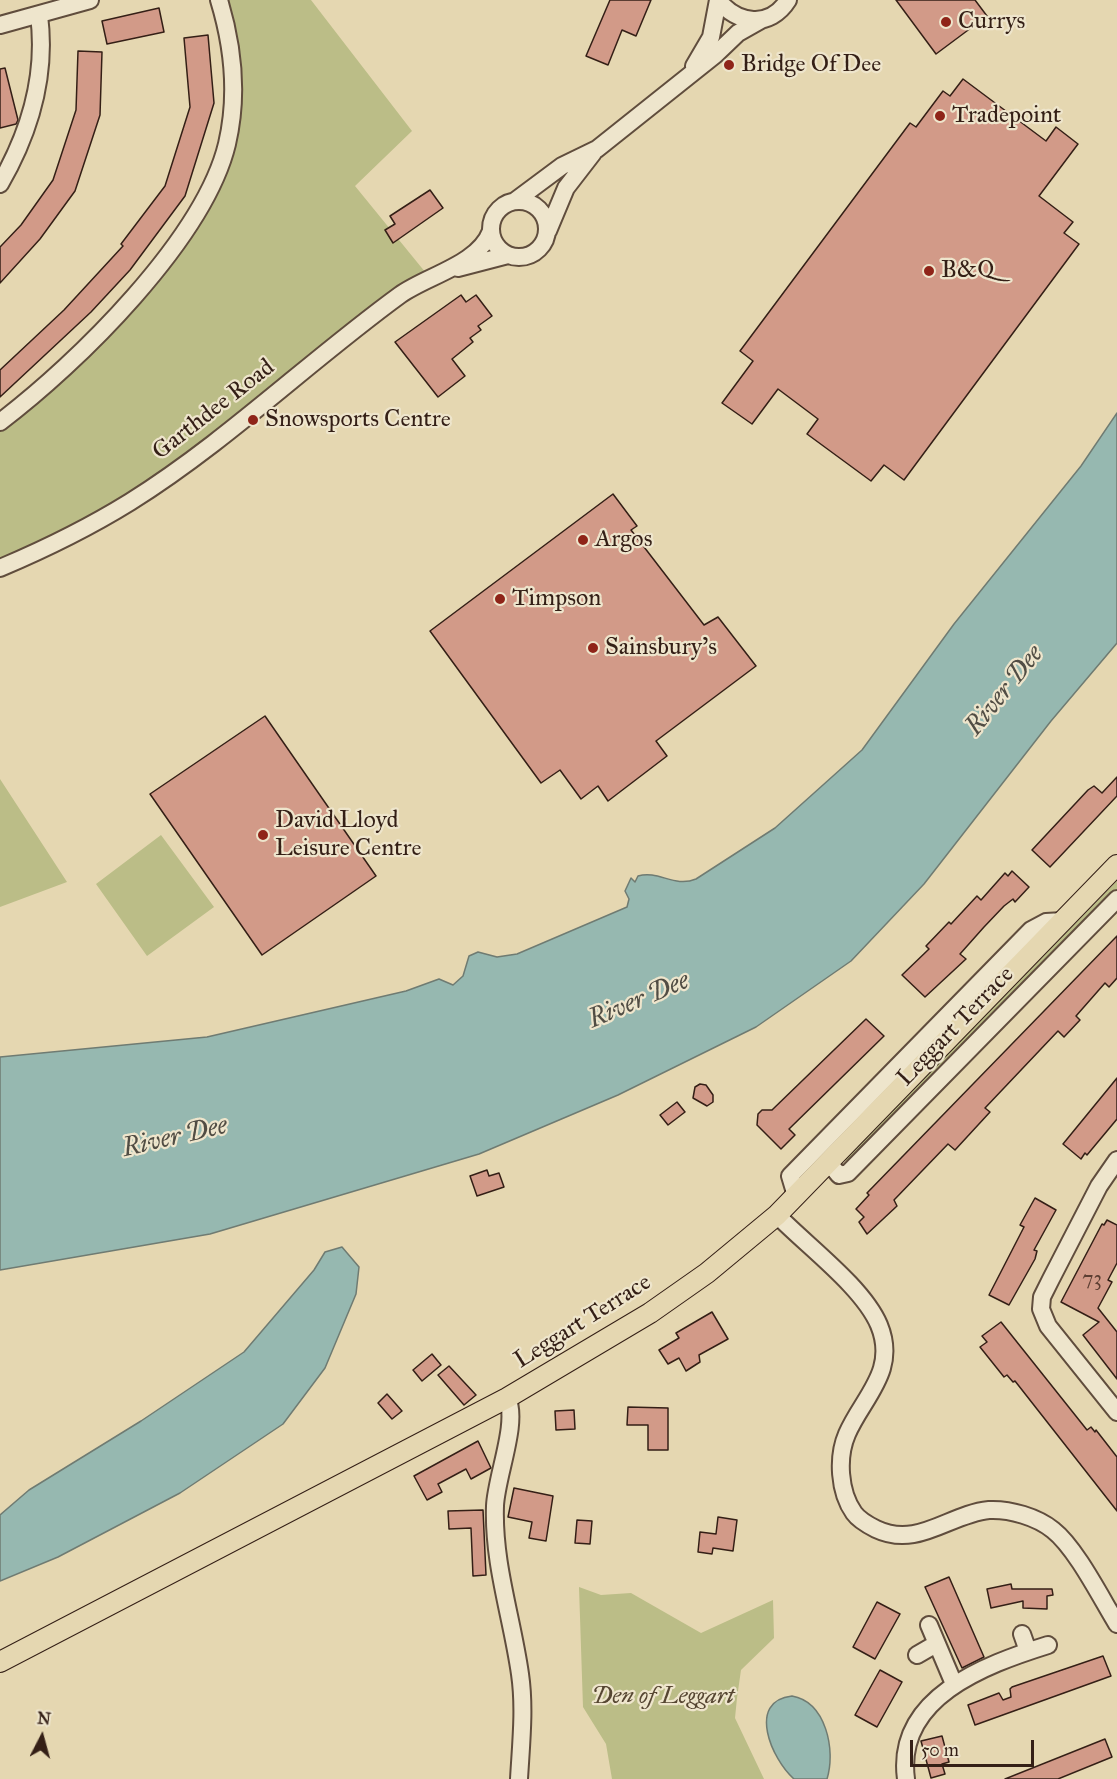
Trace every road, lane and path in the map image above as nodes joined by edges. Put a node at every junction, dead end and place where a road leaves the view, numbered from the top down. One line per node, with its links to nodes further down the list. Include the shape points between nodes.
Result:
1 (90, 0): 5 (street)
2 (219, 0): 16 (street, via 234,93 226,146 207,193 181,235 114,319)
3 (718, 0): 6 (street, via 737,17); 8 (street, via 711,37)
4 (787, 2): 6 (street, via 774,15)
5 (39, 15): 7 (street); 10 (street, via 41,46 35,102 18,152)
6 (761, 20): 8 (street, via 738,33)
7 (0, 25)
8 (689, 74): 9 (street)
9 (597, 149): 11 (street, via 561,166); 13 (street, via 566,188)
10 (0, 184)
11 (515, 201): 12 (street, via 495,214); 13 (street, via 524,201 540,210 545,217)
12 (491, 231): 14 (street, via 498,248); 15 (street, Garthdee Road, via 481,247)
13 (546, 235): 14 (street, via 532,254)
14 (508, 255): 15 (street, Garthdee Road)
15 (446, 271): 17 (street, Garthdee Road, via 400,295 130,502 50,546)
16 (0, 422)
17 (0, 567)
18 (1117, 865): 20 (main road, Leggart Terrace)
19 (1117, 899): 22 (street, Leggart Terrace, via 848,1173 839,1175)
20 (1063, 921): 22 (main road, Leggart Terrace); 23 (street, Leggart Terrace, via 1046,922 1031,930 790,1176)
21 (1117, 1160): 26 (street, via 1056,1268 1041,1308 1048,1326)
22 (829, 1163): 23 (main road, Leggart Terrace)
23 (796, 1196): 24 (main road, Leggart Terrace)
24 (777, 1215): 25 (main road, Leggart Terrace, via 707,1273 650,1313); 27 (street, via 857,1293 879,1326 884,1346 878,1381 846,1434 843,1447 842,1483 855,1513 882,1532 912,1536 988,1510 1024,1515 1053,1529 1067,1545)
25 (507, 1398): 34 (main road, Leggart Terrace); 36 (street, via 511,1412 496,1490 495,1538 523,1699)
26 (1117, 1412)
27 (1117, 1624)
28 (929, 1625): 30 (street)
29 (1022, 1634): 32 (street)
30 (936, 1644): 33 (street); 35 (street)
31 (1048, 1645): 32 (street)
32 (1028, 1651): 35 (street)
33 (916, 1655)
34 (0, 1662)
35 (954, 1684): 37 (street, via 920,1714 905,1751)
36 (519, 1779)
37 (906, 1779)

